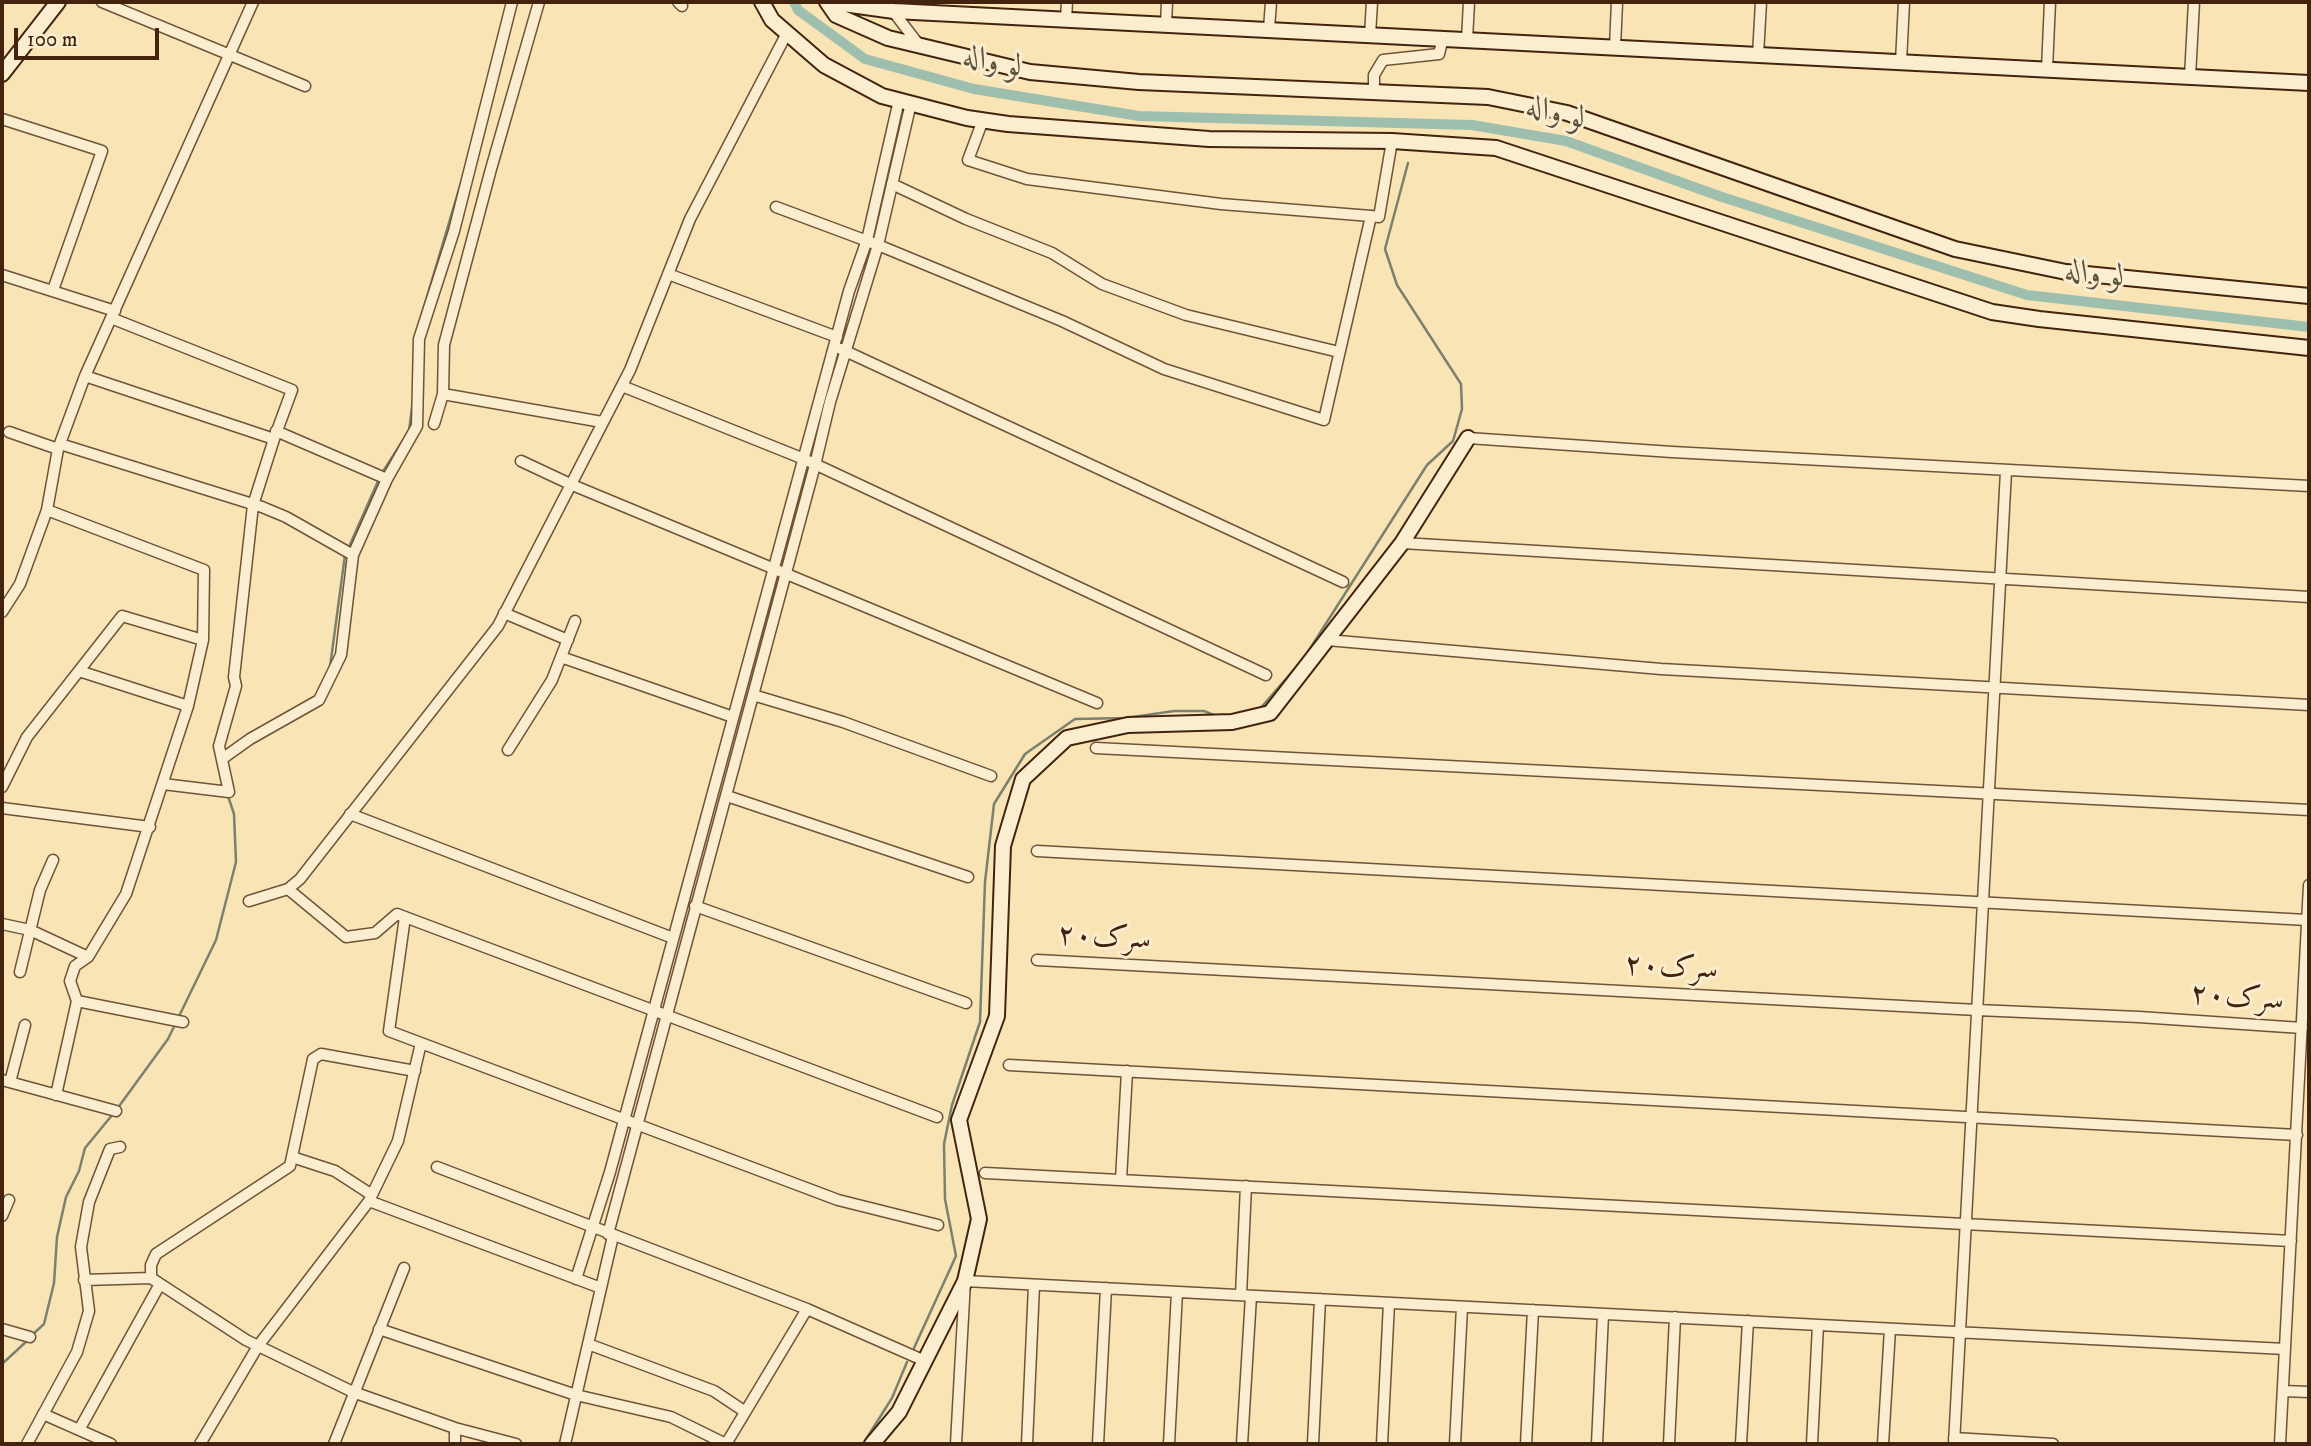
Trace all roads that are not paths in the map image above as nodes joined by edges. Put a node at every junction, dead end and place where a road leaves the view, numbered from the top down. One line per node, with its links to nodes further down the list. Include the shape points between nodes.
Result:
1 (58, 2): 33 (street)
2 (102, 2): 29 (street)
3 (253, 2): 29 (street)
4 (512, 2): 68 (street, via 454,231 419,339 417,426)
5 (539, 2): 57 (street, via 444,345)
6 (762, 2): 23 (street, via 772,20)
7 (828, 2): 18 (street); 27 (street, via 836,15 888,38)
8 (1067, 2): 20 (street)
9 (1167, 2): 21 (street)
10 (1270, 2): 22 (street)
11 (1372, 2): 24 (street)
12 (1469, 2): 26 (street)
13 (1617, 2): 28 (street)
14 (1761, 2): 30 (street)
15 (1904, 2): 31 (street)
16 (2050, 2): 32 (street)
17 (2194, 2): 34 (street)
18 (886, 6): 19 (street); 27 (street)
19 (968, 8): 20 (street)
20 (1066, 19): 21 (street)
21 (1166, 24): 22 (street)
22 (1269, 29): 24 (street)
23 (787, 33): 38 (street, via 824,65 882,96); 47 (street, via 690,219)
24 (1370, 34): 25 (street)
25 (1443, 38): 26 (street); 37 (street, via 1439,54 1383,60 1374,75)
26 (1467, 40): 28 (street)
27 (919, 45): 37 (street, via 1030,72 1139,82)
28 (1615, 47): 30 (street)
29 (229, 54): 36 (street); 51 (street)
30 (1758, 55): 31 (street)
31 (1901, 62): 32 (street)
32 (2047, 69): 34 (street)
33 (2, 74)
34 (2190, 77): 35 (street)
35 (2309, 83)
36 (304, 86)
37 (1374, 91): 50 (street, via 1488,97 1567,113 1955,249 2066,272)
38 (905, 102): 40 (street); 42 (street); 45 (street)
39 (2, 119): 49 (street, via 103,151)
40 (983, 120): 41 (street, via 1209,139); 44 (street, via 968,160 1027,179 1221,204)
41 (1392, 141): 44 (street, via 1379,217); 53 (street, via 1496,148 1992,312)
42 (892, 184): 46 (street); 54 (street, via 1052,253 1102,284 1186,316)
43 (776, 207): 45 (street)
44 (1371, 216): 54 (street)
45 (867, 240): 46 (street); 52 (street, via 849,291)
46 (878, 245): 52 (street); 54 (street, via 1164,369 1324,420)
47 (668, 274): 52 (street); 56 (street)
48 (2, 275): 49 (street)
49 (53, 290): 51 (street)
50 (2309, 296)
51 (113, 315): 55 (street); 61 (street, via 292,390)
52 (839, 344): 64 (street); 66 (street); 78 (street)
53 (2309, 348)
54 (1339, 352)
55 (85, 376): 61 (street); 63 (street)
56 (622, 386): 58 (street); 64 (street)
57 (443, 394): 58 (street); 59 (street)
58 (603, 422): 69 (street)
59 (434, 424)
60 (9, 432): 63 (street)
61 (275, 435): 68 (street); 71 (street)
62 (1468, 438): 67 (street); 73 (street)
63 (59, 447): 71 (street); 72 (street)
64 (804, 458): 66 (street); 75 (street)
65 (521, 461): 69 (street)
66 (815, 465): 76 (street); 88 (street)
67 (2006, 471): 70 (street); 77 (street)
68 (387, 479): 74 (street)
69 (570, 484): 75 (street); 81 (street)
70 (2309, 486)
71 (253, 505): 74 (street, via 286,517); 97 (street, via 236,686 219,746)
72 (47, 510): 80 (street, via 20,584); 83 (street, via 204,570)
73 (1402, 543): 77 (street); 85 (street)
74 (353, 555): 97 (street, via 341,655 319,700)
75 (774, 569): 76 (street); 94 (street)
76 (786, 574): 90 (street); 91 (street)
77 (2000, 580): 79 (street); 89 (street)
78 (1343, 582)
79 (2309, 597)
80 (2, 612)
81 (504, 612): 84 (street); 105 (street, via 498,626)
82 (576, 621): 84 (street)
83 (204, 640): 87 (street, via 122,616); 92 (street)
84 (568, 640): 86 (street)
85 (1327, 640): 89 (street, via 1661,669); 161 (street, via 1270,713 1232,722 1128,725 1067,738 1023,779 1003,846 997,1016 959,1120 979,1219)
86 (561, 657): 94 (street); 96 (street, via 552,680)
87 (79, 671): 92 (street); 100 (street, via 27,737)
88 (1266, 675)
89 (1994, 687): 93 (street); 101 (street)
90 (753, 695): 98 (street); 102 (street)
91 (1097, 703)
92 (188, 705): 99 (street)
93 (2309, 705)
94 (733, 717): 119 (street)
95 (1096, 748): 101 (street)
96 (508, 750)
97 (222, 759): 99 (street, via 229,792)
98 (991, 776)
99 (163, 784): 106 (street)
100 (2, 787)
101 (1989, 795): 104 (street); 113 (street)
102 (727, 796): 109 (street); 114 (street)
103 (2, 808): 106 (street)
104 (2309, 810)
105 (350, 814): 111 (street, via 300,880); 119 (street)
106 (150, 827): 120 (street, via 126,894)
107 (1037, 851): 113 (street)
108 (53, 860): 118 (street)
109 (968, 877)
110 (2309, 885): 116 (street)
111 (288, 889): 112 (street); 115 (street, via 346,937 375,933 397,914)
112 (248, 901)
113 (1983, 902): 116 (street); 126 (street)
114 (695, 906): 124 (street); 127 (street)
115 (405, 917): 125 (street); 131 (street, via 389,1031)
116 (2308, 920): 130 (street)
117 (2, 924): 118 (street)
118 (30, 930): 120 (street); 122 (street)
119 (673, 938): 125 (street)
120 (88, 957): 123 (street, via 75,966 71,982)
121 (1037, 960): 126 (street, سرک۲۰)
122 (20, 972)
123 (77, 1001): 128 (street); 136 (street)
124 (966, 1003)
125 (653, 1010): 127 (street); 138 (street)
126 (1977, 1010): 130 (street, سرک۲۰); 140 (street)
127 (667, 1016): 139 (street); 141 (street)
128 (183, 1023)
129 (25, 1025): 135 (street)
130 (2302, 1028): 142 (street)
131 (421, 1043): 133 (street); 138 (street)
132 (1009, 1065): 134 (street)
133 (415, 1071): 144 (street, via 321,1054 313,1059); 149 (street, via 398,1142)
134 (1127, 1071): 140 (street); 147 (street)
135 (6, 1081): 136 (street)
136 (56, 1095): 137 (street)
137 (116, 1111)
138 (623, 1117): 141 (street); 154 (street)
139 (937, 1117)
140 (1972, 1117): 142 (street); 152 (street)
141 (638, 1123): 153 (street, via 838,1200); 155 (street)
142 (2297, 1135): 156 (street)
143 (120, 1147): 159 (street, via 110,1149 89,1202 81,1247)
144 (292, 1157): 149 (street, via 335,1171); 160 (street, via 290,1166 156,1254 151,1265)
145 (437, 1167): 154 (street)
146 (985, 1173): 147 (street)
147 (1121, 1180): 148 (street)
148 (1246, 1186): 152 (street); 166 (street)
149 (371, 1198): 158 (street); 182 (street)
150 (9, 1200): 151 (street)
151 (2, 1216)
152 (1966, 1223): 156 (street); 179 (street)
153 (938, 1225)
154 (593, 1228): 155 (street); 158 (street)
155 (610, 1235): 163 (street); 170 (street)
156 (2291, 1241): 183 (street)
157 (404, 1268): 178 (street)
158 (576, 1279): 163 (street)
159 (84, 1280): 160 (street); 190 (street, via 89,1311 77,1352)
160 (155, 1281): 182 (street); 192 (street)
161 (965, 1281): 162 (street); 184 (street); 203 (street)
162 (1034, 1284): 164 (street); 204 (street)
163 (601, 1288): 181 (street)
164 (1106, 1288): 165 (street); 205 (street)
165 (1177, 1292): 166 (street); 206 (street)
166 (1246, 1295): 167 (street); 207 (street)
167 (1320, 1299): 168 (street); 208 (street)
168 (1389, 1303): 169 (street); 209 (street)
169 (1462, 1307): 171 (street); 210 (street)
170 (807, 1309): 184 (street); 189 (street)
171 (1533, 1310): 172 (street); 211 (street)
172 (1604, 1314): 173 (street); 212 (street)
173 (1675, 1317): 174 (street); 213 (street)
174 (1748, 1321): 175 (street); 214 (street)
175 (1818, 1325): 176 (street); 215 (street)
176 (1889, 1328): 179 (street); 216 (street)
177 (2, 1329): 180 (street)
178 (379, 1329): 186 (street); 188 (street)
179 (1960, 1332): 183 (street); 193 (street)
180 (30, 1336)
181 (588, 1344): 188 (street); 189 (street, via 715,1391)
182 (258, 1346): 186 (street); 196 (street)
183 (2286, 1349): 185 (street)
184 (925, 1362): 202 (street, via 899,1412)
185 (2283, 1391): 187 (street); 218 (street)
186 (353, 1392): 191 (street); 197 (street)
187 (2309, 1392)
188 (576, 1395): 200 (street); 201 (street, via 671,1417)
189 (744, 1412): 201 (street)
190 (43, 1414): 192 (street); 194 (street)
191 (455, 1428): 198 (street); 199 (street)
192 (79, 1430): 195 (street)
193 (1954, 1441): 217 (street)
194 (27, 1444)
195 (111, 1444)
196 (200, 1444)
197 (334, 1444)
198 (454, 1444)
199 (516, 1444)
200 (565, 1444)
201 (726, 1444)
202 (872, 1444)
203 (956, 1444)
204 (1027, 1444)
205 (1098, 1444)
206 (1169, 1444)
207 (1242, 1444)
208 (1313, 1444)
209 (1382, 1444)
210 (1455, 1444)
211 (1526, 1444)
212 (1597, 1444)
213 (1669, 1444)
214 (1741, 1444)
215 (1812, 1444)
216 (1883, 1444)
217 (2053, 1444)
218 (2280, 1444)

